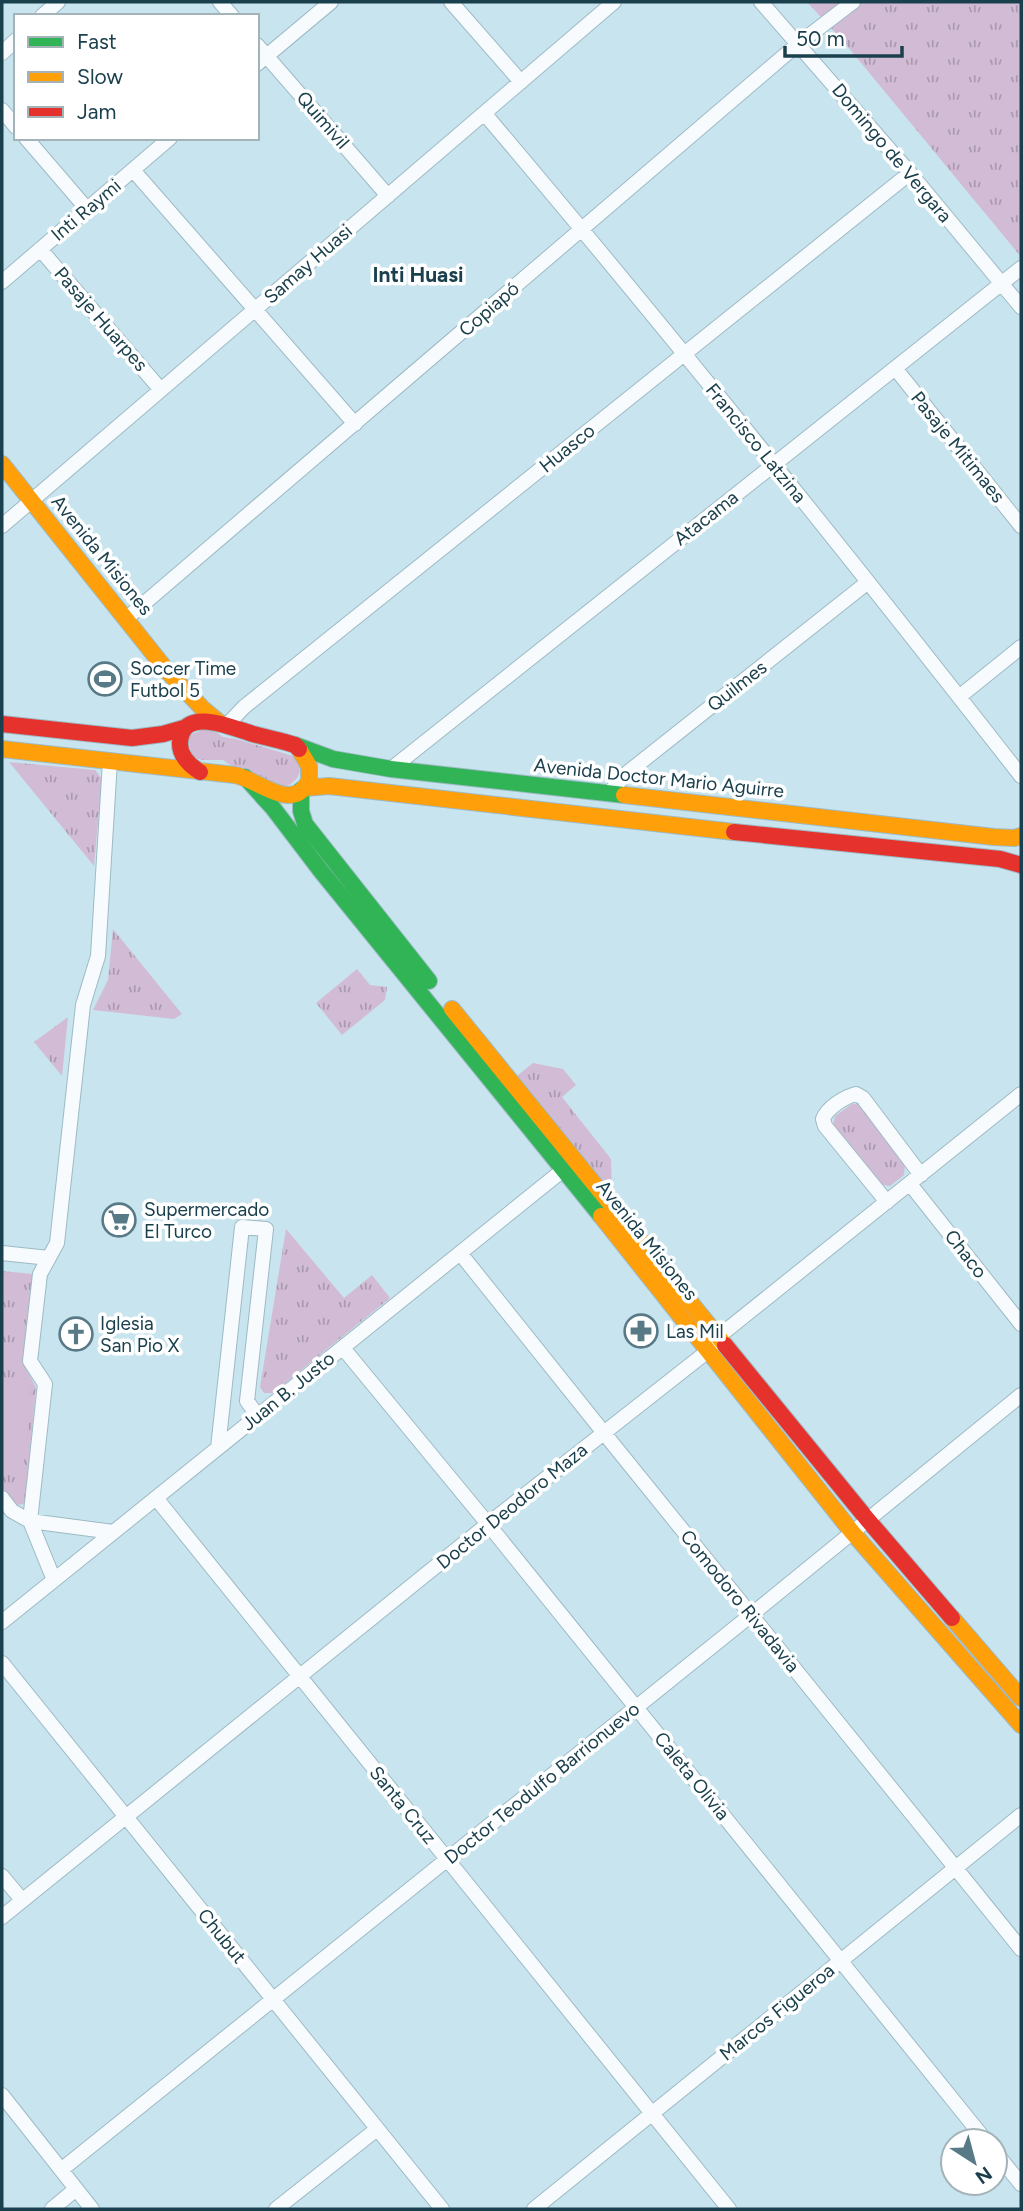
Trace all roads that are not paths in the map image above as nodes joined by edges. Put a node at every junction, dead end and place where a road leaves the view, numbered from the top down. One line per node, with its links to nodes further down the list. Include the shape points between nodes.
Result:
1 (58, 2): 7 (street)
2 (331, 2): 9 (street)
3 (452, 2): 10 (street)
4 (614, 2): 10 (street, Samay Huasi)
5 (761, 2): 8 (street, Domingo de Vergara)
6 (853, 2): 8 (street, Copiapó)
7 (44, 14)
8 (798, 44): 17 (street, Domingo de Vergara); 20 (street, Copiapó)
9 (261, 55): 18 (street, Quimivil)
10 (521, 82): 12 (street, Samay Huasi)
11 (2, 110): 13 (street)
12 (484, 113): 18 (street, Samay Huasi); 20 (street, Francisco Latzina)
13 (14, 125)
14 (28, 140): 19 (street)
15 (168, 140): 16 (street, Inti Raymi)
16 (133, 170): 19 (street, Inti Raymi); 26 (street)
17 (910, 173): 24 (street, Domingo de Vergara); 27 (street, Huasco)
18 (388, 196): 26 (street, Samay Huasi)
19 (87, 209): 21 (street, Inti Raymi)
20 (583, 229): 27 (street, Francisco Latzina); 30 (street, Copiapó)
21 (40, 249): 23 (street, Inti Raymi); 29 (street, Pasaje Huarpes)
22 (1021, 268): 24 (street, Atacama)
23 (2, 282)
24 (1002, 283): 25 (street, Domingo de Vergara); 28 (street, Atacama)
25 (1021, 307)
26 (255, 310): 29 (street, Samay Huasi); 30 (street)
27 (684, 354): 32 (street, Francisco Latzina); 42 (street, Huasco)
28 (895, 368): 32 (street, Atacama); 35 (street, Pasaje Mitimaes)
29 (161, 390): 33 (street, Samay Huasi)
30 (355, 424): 37 (street, Copiapó)
31 (2, 464): 33 (main road, Avenida Misiones)
32 (773, 465): 36 (street, Francisco Latzina); 47 (street, Atacama)
33 (31, 501): 34 (street, Samay Huasi); 37 (main road, Avenida Misiones)
34 (2, 526)
35 (1021, 526)
36 (868, 582): 40 (street, Francisco Latzina); 52 (street, Quilmes, via 627,773)
37 (127, 618): 39 (main road, Avenida Misiones)
38 (1021, 647): 40 (street)
39 (168, 672): 42 (main road, Avenida Misiones); 43 (main road, Avenida Misiones, via 184,709)
40 (959, 697): 49 (street, Francisco Latzina)
41 (2, 724): 43 (main road, via 132,738)
42 (224, 725): 43 (main road, via 197,722); 44 (main road, Avenida Doctor Mario Aguirre)
43 (184, 727): 48 (main road, Avenida Misiones, via 182,755)
44 (295, 745): 47 (main road, Avenida Doctor Mario Aguirre, via 333,759); 51 (main road, Avenida Misiones, via 310,766)
45 (2, 749): 46 (main road)
46 (110, 761): 48 (main road); 62 (street, via 98,956 83,1005 57,1243)
47 (391, 769): 52 (main road, Avenida Doctor Mario Aguirre)
48 (200, 772): 50 (main road)
49 (1021, 776)
50 (245, 777): 51 (main road, via 279,794 292,795); 57 (main road, Avenida Misiones)
51 (303, 789): 55 (main road, via 348,788); 57 (main road, Avenida Misiones, via 305,824)
52 (609, 793): 53 (main road, Avenida Doctor Mario Aguirre, via 994,837)
53 (1021, 836)
54 (1021, 842): 55 (main road)
55 (1021, 864)
56 (1021, 1094): 58 (street, Doctor Deodoro Maza)
57 (569, 1165): 60 (street, Juan B. Justo); 64 (main road, Avenida Misiones); 66 (main road, Avenida Misiones)
58 (915, 1180): 59 (street, Doctor Deodoro Maza); 59 (street, Chaco, via 863,1098 848,1096 825,1114 825,1126); 63 (street, Chaco)
59 (887, 1202): 64 (street, Doctor Deodoro Maza)
60 (460, 1253): 65 (street, Juan B. Justo); 69 (street, Comodoro Rivadavia)
61 (2, 1254): 62 (street)
62 (49, 1258): 74 (street, via 40,1274 30,1361 45,1384)
63 (1021, 1324)
64 (718, 1337): 66 (street, Doctor Deodoro Maza); 73 (main road, Avenida Misiones)
65 (343, 1348): 68 (street, Juan B. Justo); 75 (street, Caleta Olivia)
66 (708, 1351): 69 (street, Doctor Deodoro Maza); 77 (main road, Avenida Misiones)
67 (1021, 1395): 73 (street, Doctor Teodulfo Barrionuevo)
68 (258, 1416): 70 (street, Juan B. Justo); 70 (street, via 247,1401 266,1229 242,1227)
69 (604, 1433): 75 (street, Doctor Deodoro Maza); 79 (street, Comodoro Rivadavia)
70 (218, 1448): 72 (street, Juan B. Justo)
71 (2, 1498): 74 (street, via 12,1511)
72 (156, 1498): 76 (street, Juan B. Justo); 82 (street, Santa Cruz)
73 (867, 1519): 77 (street, Doctor Teodulfo Barrionuevo); 83 (main road, Avenida Misiones)
74 (30, 1521): 76 (street); 78 (street)
75 (488, 1524): 82 (street, Doctor Deodoro Maza); 84 (street, Caleta Olivia)
76 (113, 1532): 78 (street, Juan B. Justo)
77 (852, 1532): 79 (street, Doctor Teodulfo Barrionuevo); 85 (main road, Avenida Misiones)
78 (54, 1580): 80 (street, Juan B. Justo)
79 (751, 1615): 84 (street, Doctor Teodulfo Barrionuevo); 89 (street, Comodoro Rivadavia)
80 (2, 1622)
81 (2, 1663): 87 (street, Chubut)
82 (301, 1677): 87 (street, Doctor Deodoro Maza); 88 (street, Santa Cruz)
83 (1021, 1698)
84 (636, 1708): 88 (street, Doctor Teodulfo Barrionuevo); 94 (street, Caleta Olivia)
85 (1021, 1725)
86 (1021, 1815): 89 (street, Marcos Figueroa)
87 (126, 1817): 91 (street, Doctor Deodoro Maza); 95 (street, Chubut)
88 (446, 1859): 95 (street, Doctor Teodulfo Barrionuevo); 97 (street, Santa Cruz)
89 (957, 1868): 93 (street, Comodoro Rivadavia); 94 (street, Marcos Figueroa)
90 (2, 1876): 91 (street)
91 (22, 1900): 92 (street, Doctor Deodoro Maza)
92 (2, 1917)
93 (1021, 1949)
94 (840, 1961): 97 (street, Marcos Figueroa); 98 (street, Caleta Olivia)
95 (273, 1999): 99 (street, Chubut); 101 (street, Doctor Teodulfo Barrionuevo)
96 (2, 2095): 101 (street)
97 (652, 2113): 108 (street, Marcos Figueroa); 109 (street, Santa Cruz)
98 (975, 2127)
99 (377, 2129): 106 (street); 107 (street, Chubut)
100 (1009, 2169): 102 (street)
101 (61, 2170): 103 (street)
102 (1021, 2184)
103 (76, 2189): 104 (street); 105 (street)
104 (52, 2209)
105 (92, 2209)
106 (276, 2209)
107 (442, 2209)
108 (534, 2209)
109 (729, 2209)

